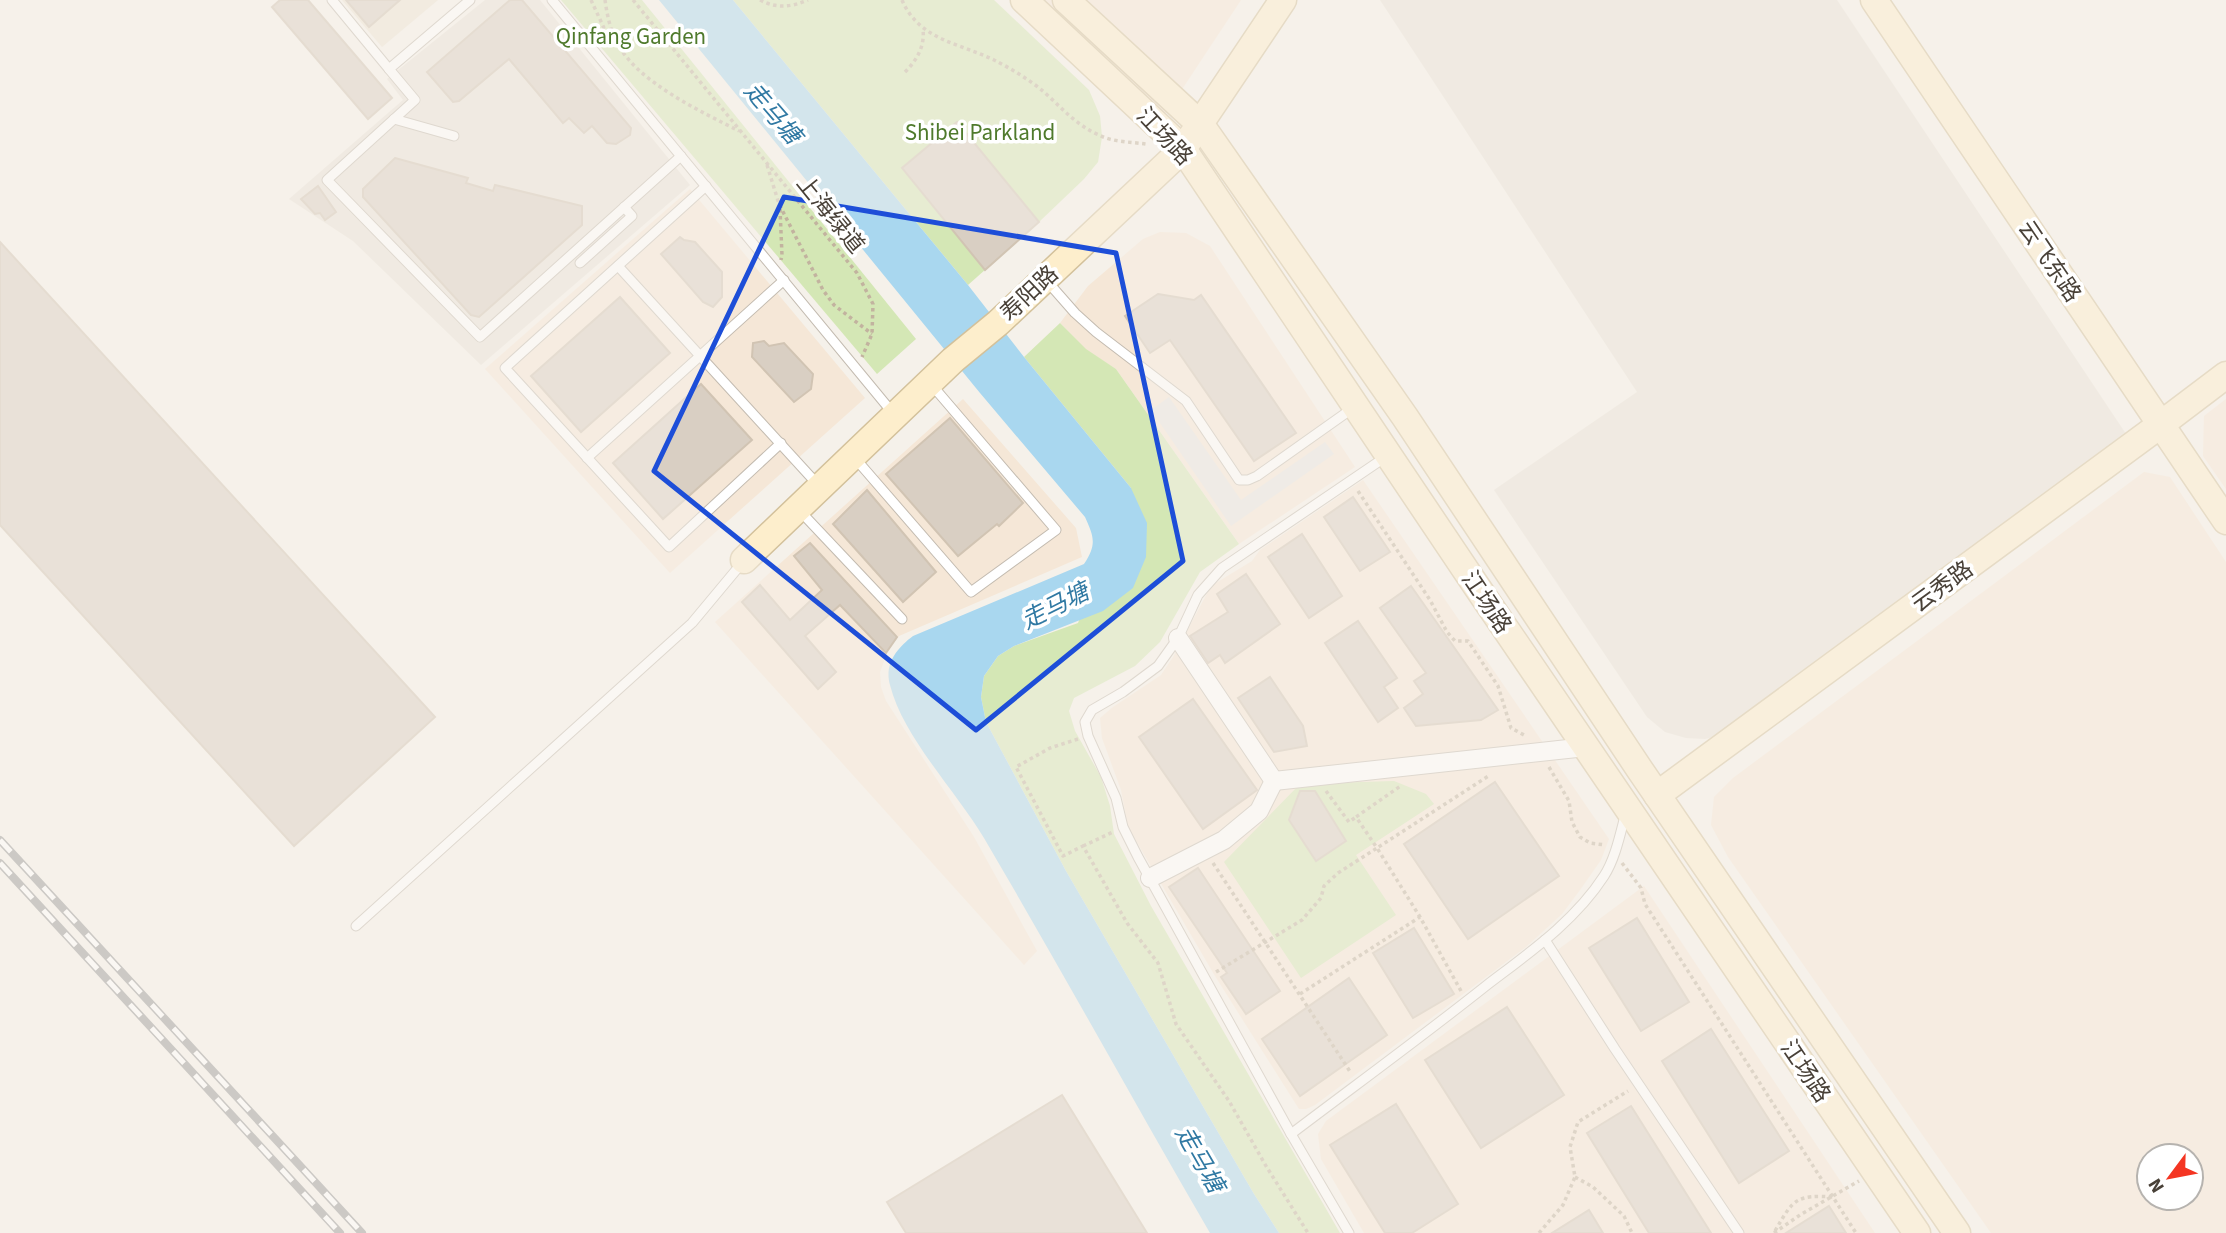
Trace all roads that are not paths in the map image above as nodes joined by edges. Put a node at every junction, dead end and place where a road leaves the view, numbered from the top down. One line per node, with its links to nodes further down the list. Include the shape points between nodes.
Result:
1 (332, 0): 8 (lane)
2 (470, 0): 8 (lane)
3 (552, 0): 13 (lane)
4 (1024, 0): 12 (main road, 江场路)
5 (1066, 0): 10 (main road, 江场路)
6 (1283, 0): 10 (main road, 寿阳路)
7 (1874, 0): 25 (main road, 云飞东路)
8 (389, 69): 9 (lane, via 415,100)
9 (394, 119): 11 (lane); 15 (lane, via 327,180 480,337)
10 (1201, 124): 12 (main road, 寿阳路); 38 (main road, 江场路, via 1405,417)
11 (454, 136)
12 (1183, 149): 19 (main road, 寿阳路); 23 (main road, 江场路)
13 (681, 156): 14 (lane); 15 (lane)
14 (706, 186): 17 (lane); 18 (lane)
15 (624, 207): 16 (lane, via 632,216)
16 (580, 263)
17 (618, 266): 20 (lane); 29 (lane, via 505,368)
18 (780, 276): 20 (lane); 24 (lane)
19 (1045, 279): 22 (main road, 寿阳路); 23 (lane, via 1096,332 1186,401 1239,480 1257,476)
20 (700, 355): 26 (lane); 29 (lane)
21 (2226, 375): 25 (main road, 云秀路)
22 (930, 383): 24 (main road, 寿阳路); 28 (lane, via 1056,530 971,592)
23 (1356, 406): 27 (main road, 江场路)
24 (896, 416): 28 (main road, 寿阳路)
25 (2160, 425): 32 (main road, 云飞东路); 38 (main road, 云秀路)
26 (781, 443): 29 (lane, via 669,547); 30 (lane)
27 (1388, 455): 35 (lane, via 1222,568 1198,595); 36 (main road, 江场路)
28 (853, 457): 30 (main road, 寿阳路)
29 (587, 458)
30 (821, 488): 31 (main road, 寿阳路)
31 (798, 509): 33 (main road, 寿阳路); 34 (lane)
32 (2226, 521)
33 (744, 560): 40 (lane, via 692,623)
34 (902, 619)
35 (1178, 638): 37 (street); 39 (lane, via 1158,666 1092,710 1085,722 1123,827)
36 (1586, 747): 37 (street); 38 (main road, 江场路)
37 (1274, 781): 39 (street, via 1259,811 1224,840)
38 (1638, 790): 41 (lane, via 1605,875); 45 (main road, 江场路); 46 (main road, 江场路)
39 (1150, 878): 42 (lane)
40 (356, 926)
41 (1545, 940): 42 (lane); 44 (lane)
42 (1291, 1134): 43 (lane)
43 (1349, 1233)
44 (1739, 1233)
45 (1917, 1233)
46 (1957, 1233)

